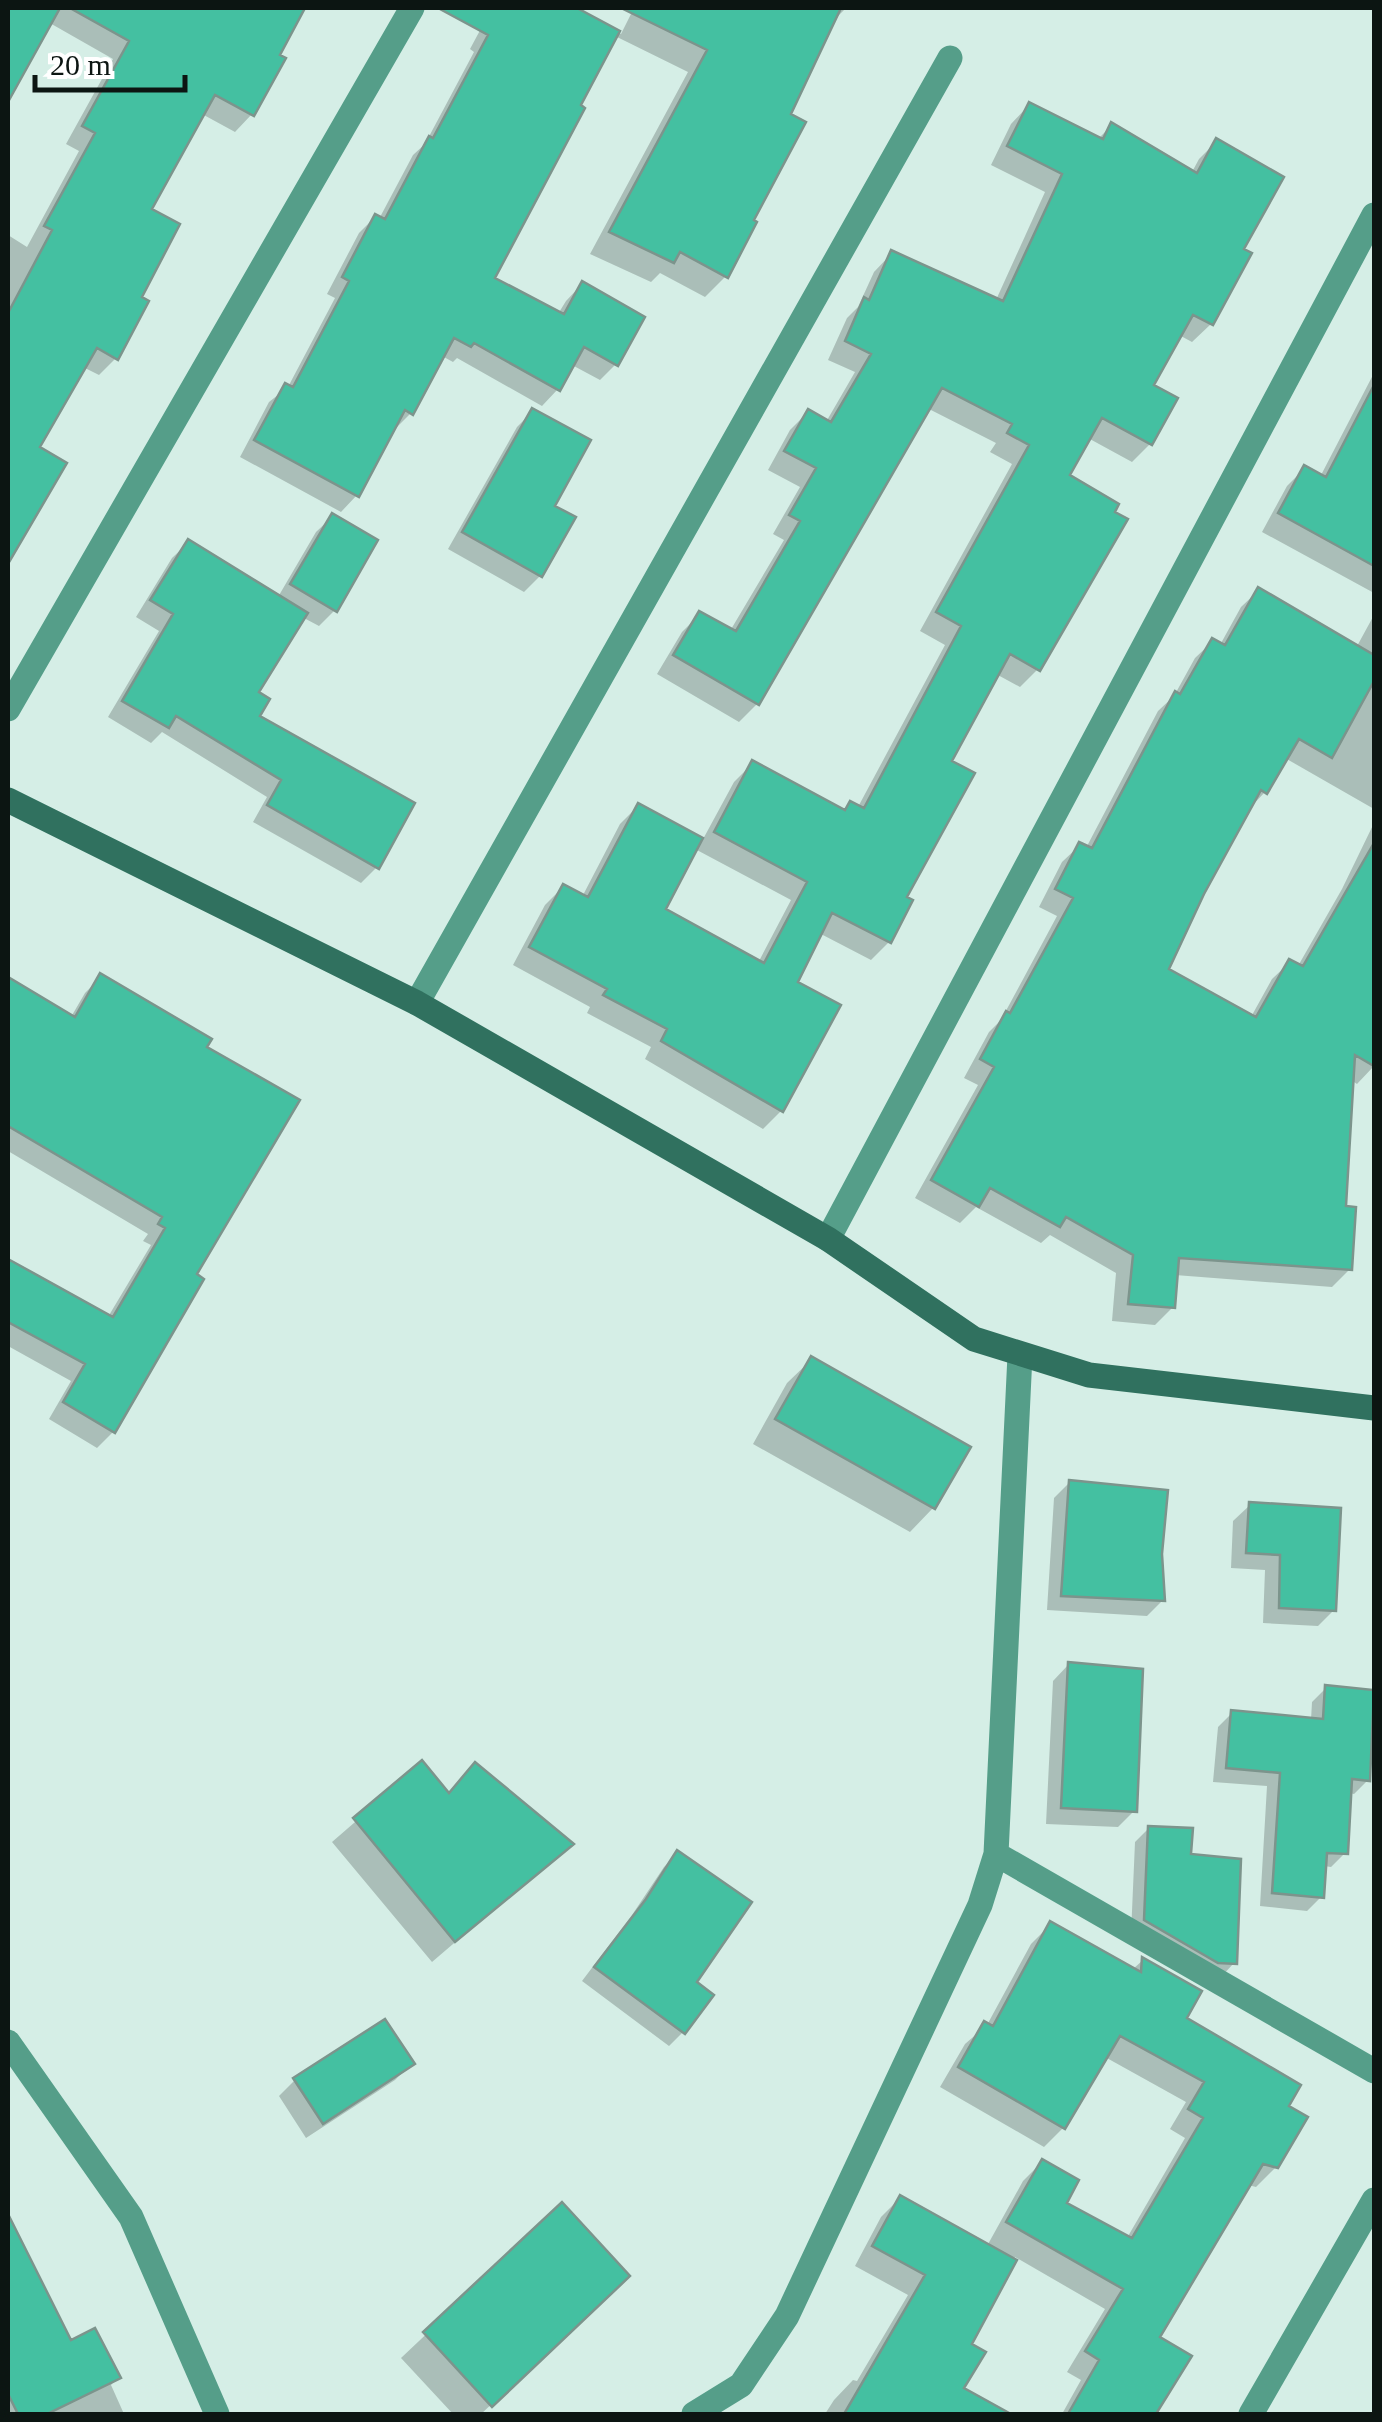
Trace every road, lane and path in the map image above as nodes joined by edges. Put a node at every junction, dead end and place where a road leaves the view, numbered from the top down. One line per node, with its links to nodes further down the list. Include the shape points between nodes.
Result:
1 (412, 8): 4 (street)
2 (950, 58): 6 (street)
3 (1374, 215): 7 (street)
4 (8, 709)
5 (8, 800): 6 (street)
6 (418, 1002): 7 (street)
7 (828, 1239): 8 (street, via 974,1339)
8 (1020, 1355): 9 (street, via 1089,1375); 10 (street)
9 (1374, 1408)
10 (996, 1854): 12 (street); 15 (street, via 980,1905 787,2316 742,2385)
11 (8, 2042): 14 (street, via 132,2217)
12 (1374, 2071)
13 (1374, 2200): 16 (street)
14 (216, 2414)
15 (694, 2414)
16 (1252, 2414)

